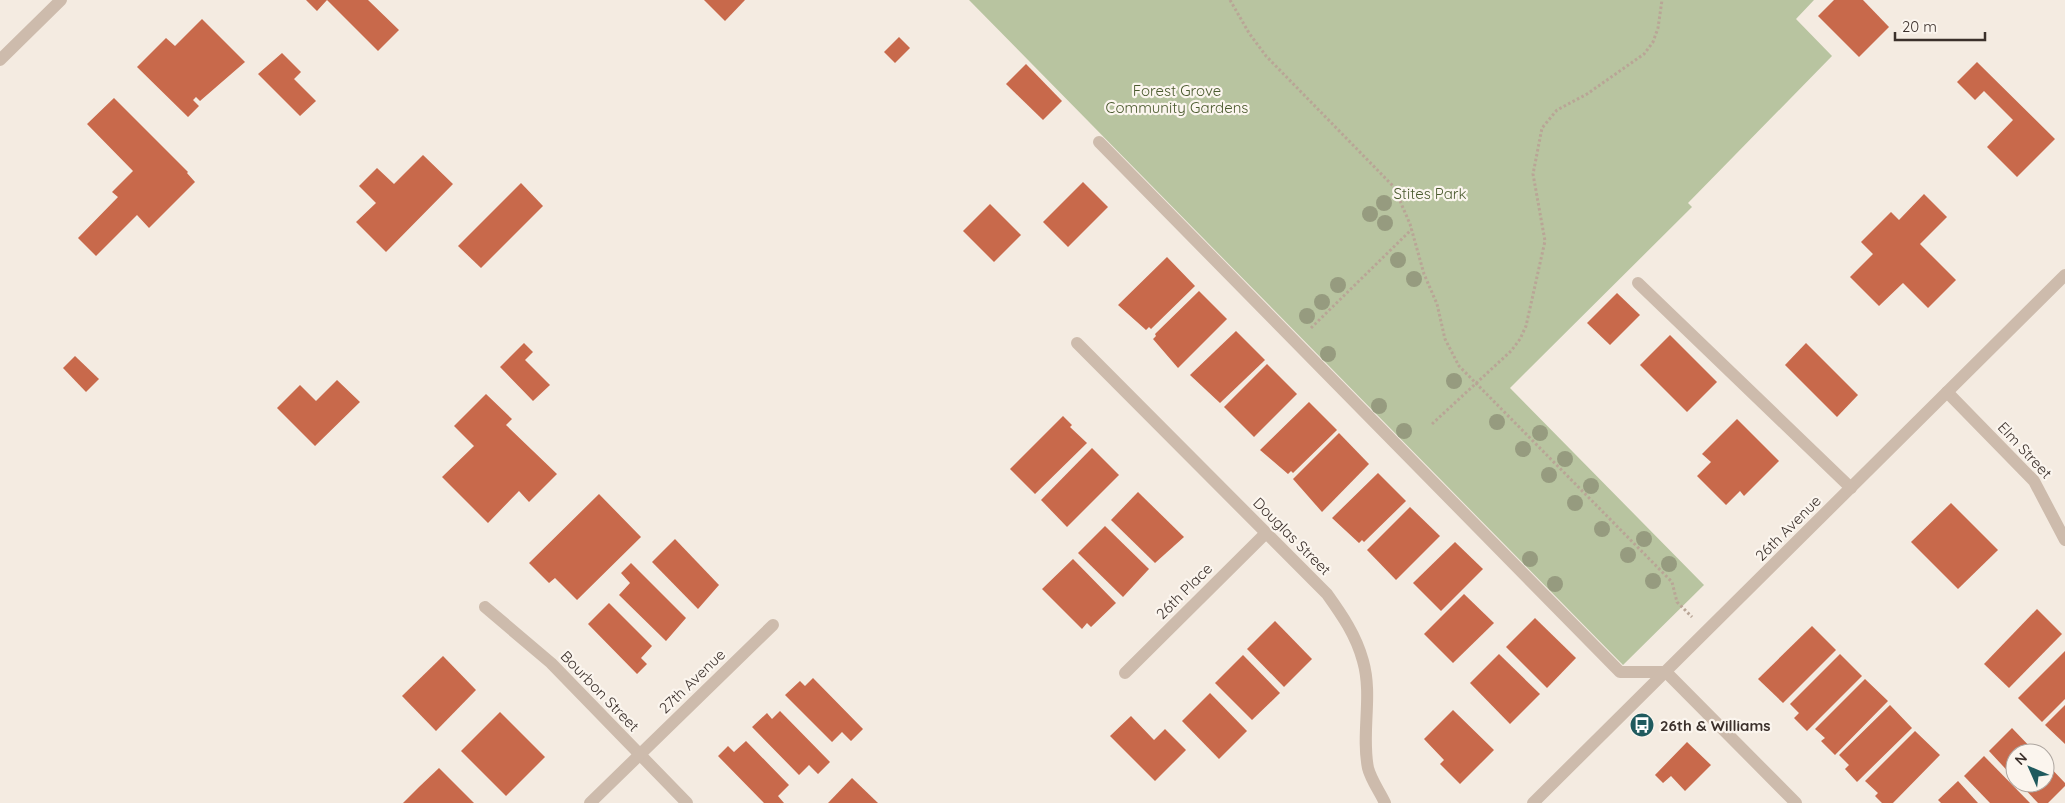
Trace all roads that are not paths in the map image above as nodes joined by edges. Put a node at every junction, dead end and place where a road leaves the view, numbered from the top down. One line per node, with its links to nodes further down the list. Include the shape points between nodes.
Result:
1 (61, 0): 2 (street)
2 (0, 60)
3 (1099, 142): 13 (street, via 1620,672)
4 (2065, 274): 7 (street, 26th Avenue)
5 (1638, 283): 8 (street)
6 (1077, 343): 9 (street, Douglas Street)
7 (1947, 392): 8 (street, 26th Avenue); 10 (street, Elm Street, via 2034,481)
8 (1851, 488): 13 (street, 26th Avenue)
9 (1266, 532): 14 (street, 26th Place); 18 (street, Douglas Street, via 1327,594 1351,628 1364,662 1368,697 1365,737 1368,770)
10 (2065, 540)
11 (485, 607): 15 (street, Bourbon Street, via 551,663)
12 (773, 625): 15 (street, 27th Avenue)
13 (1666, 672): 19 (street, 26th Avenue); 20 (street)
14 (1125, 673)
15 (639, 755): 16 (street, 27th Avenue); 17 (street, Bourbon Street)
16 (590, 803)
17 (688, 803)
18 (1385, 803)
19 (1533, 803)
20 (1796, 803)

